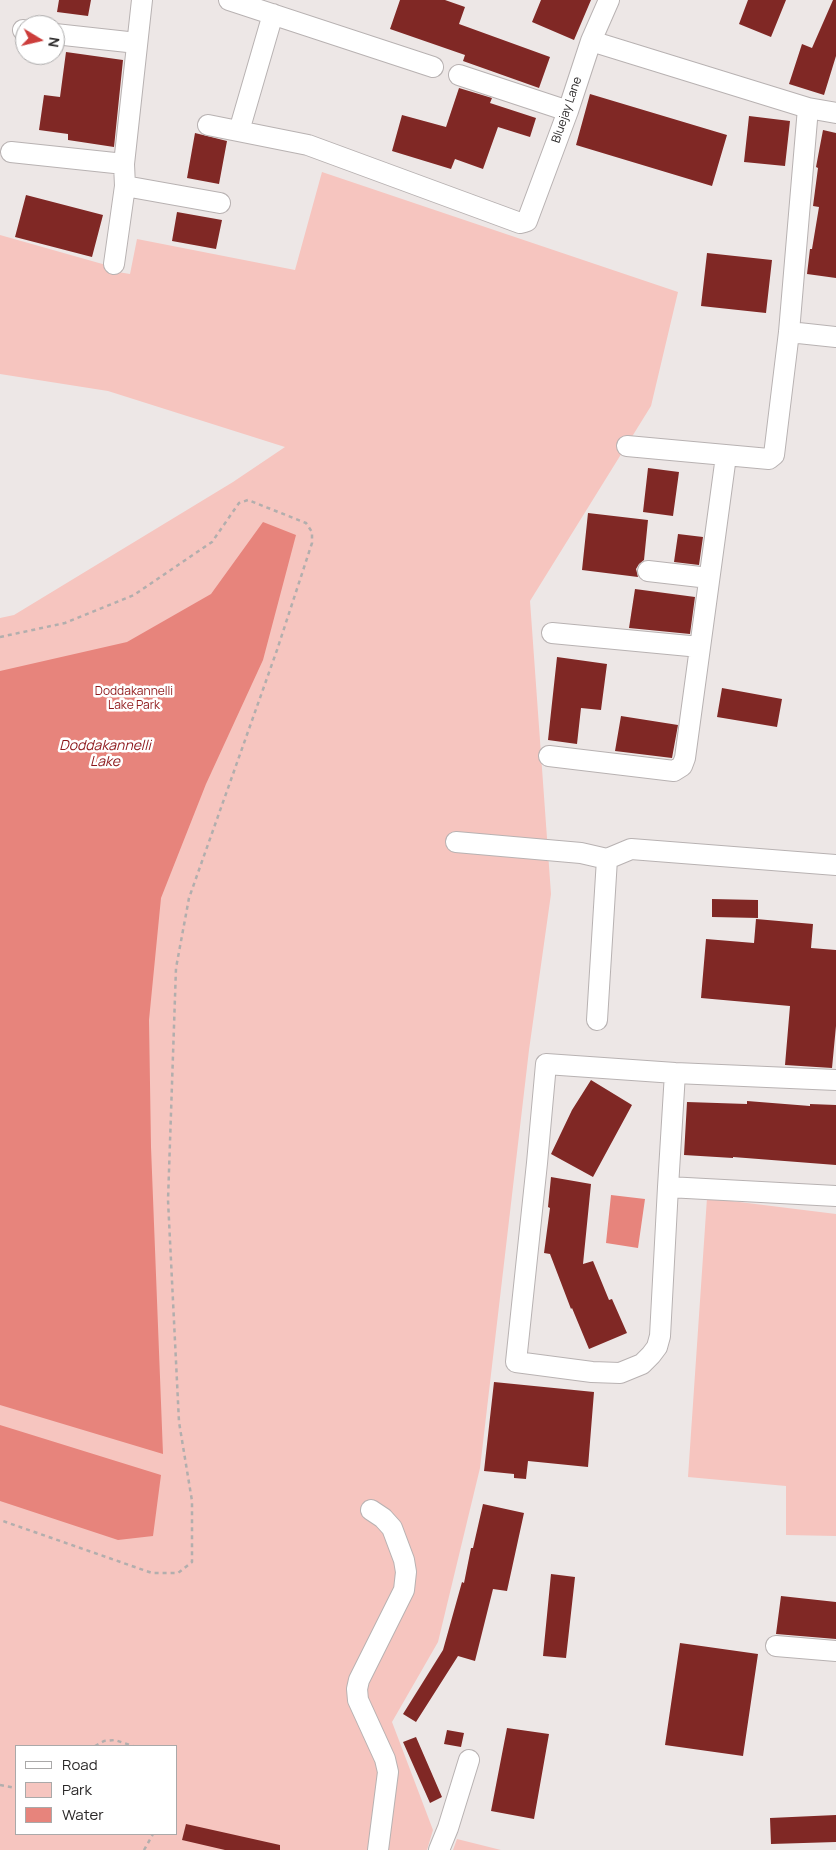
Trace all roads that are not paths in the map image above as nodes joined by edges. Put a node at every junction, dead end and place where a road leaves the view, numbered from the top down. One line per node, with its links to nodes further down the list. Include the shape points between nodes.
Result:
1 (142, 0): 7 (street)
2 (229, 0): 4 (street)
3 (607, 0): 6 (street, Bluejay Lane)
4 (273, 14): 8 (street); 14 (street)
5 (65, 35): 7 (street)
6 (591, 41): 10 (street); 11 (street, Bluejay Lane)
7 (137, 43): 16 (street)
8 (433, 67)
9 (459, 75): 11 (street)
10 (808, 108): 12 (street); 20 (street)
11 (568, 111): 14 (street, Bluejay Lane, via 527,220 520,223 308,145)
12 (836, 113)
13 (208, 125): 14 (street)
14 (239, 131)
15 (11, 152): 16 (street)
16 (124, 164): 17 (street)
17 (125, 186): 18 (street); 19 (street)
18 (220, 203)
19 (114, 264)
20 (789, 332): 21 (street); 23 (street, via 774,455 770,459)
21 (836, 337)
22 (627, 446): 23 (street)
23 (726, 456): 25 (street)
24 (648, 570): 25 (street)
25 (709, 578): 27 (street)
26 (552, 634): 27 (street)
27 (700, 647): 28 (street, via 682,766 674,771)
28 (549, 756)
29 (456, 842): 30 (street, via 581,853)
30 (607, 859): 31 (street, via 631,849); 32 (street)
31 (836, 865)
32 (596, 1020)
33 (675, 1073): 34 (street); 35 (street); 35 (street, via 546,1064 516,1362 620,1374 642,1364 651,1355 660,1336)
34 (836, 1080)
35 (668, 1188): 36 (street)
36 (836, 1196)
37 (371, 1510): 41 (street, via 392,1528 406,1572 404,1590 357,1689 358,1700 388,1772)
38 (776, 1646): 39 (street)
39 (836, 1651)
40 (469, 1760): 42 (street)
41 (378, 1850)
42 (439, 1850)

